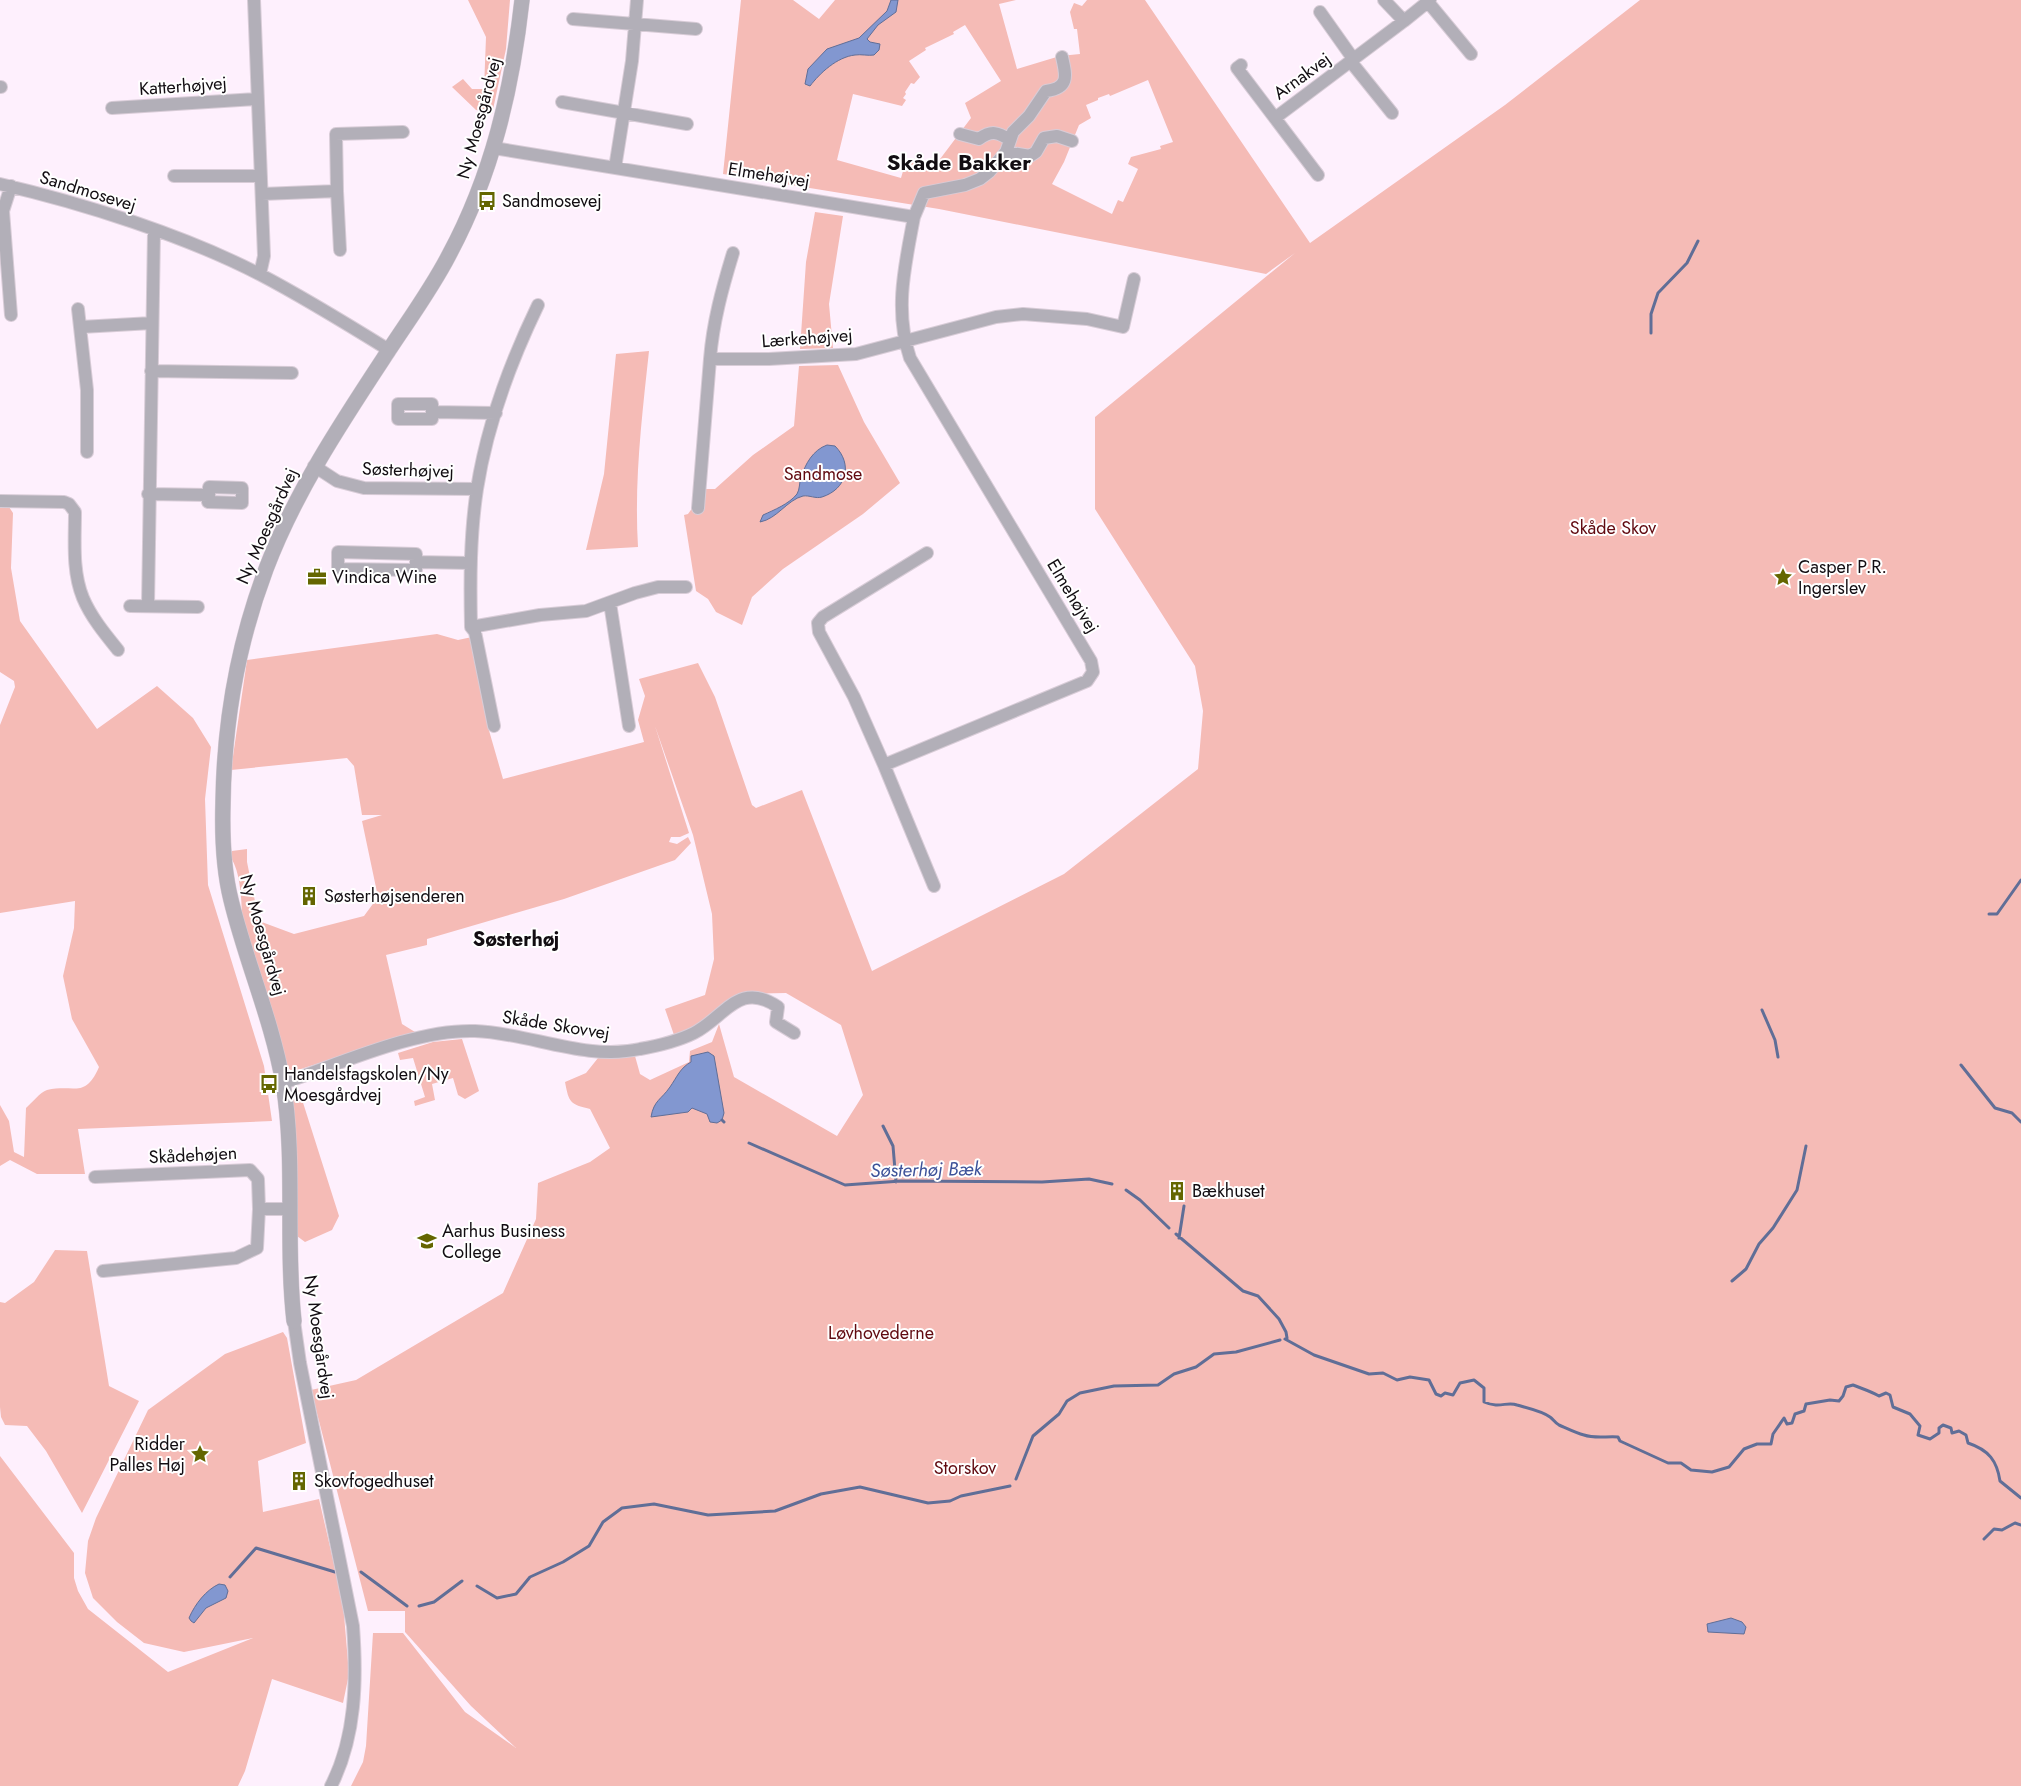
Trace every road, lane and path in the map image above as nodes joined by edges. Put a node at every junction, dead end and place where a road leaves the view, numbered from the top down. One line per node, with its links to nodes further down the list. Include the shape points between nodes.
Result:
1 (254, 0): 15 (street)
2 (522, 0): 26 (street, Ny Moesgårdvej, via 508,98)
3 (637, 0): 9 (street)
4 (1384, 0): 8 (street)
5 (1429, 1): 8 (street, Arnakvej); 11 (street, Arnakvej)
6 (1320, 12): 13 (street, Arnakvej)
7 (573, 19): 9 (street)
8 (1404, 21): 13 (street, Arnakvej)
9 (636, 24): 10 (street); 18 (street)
10 (696, 29)
11 (1471, 54)
12 (1062, 57): 25 (street, via 1066,76 1064,83 1057,90 1046,91 1013,132)
13 (1352, 61): 19 (street, Arnakvej); 20 (street, Arnakvej)
14 (1240, 65): 20 (street, Arnakvej, via 1237,68)
15 (257, 99): 17 (street, Katterhøjvej); 30 (street)
16 (562, 102): 18 (street)
17 (112, 108)
18 (625, 113): 21 (street); 27 (street)
19 (1392, 114)
20 (1275, 118): 28 (street, Arnakvej)
21 (687, 124)
22 (403, 132): 32 (street, via 336,134)
23 (960, 134): 25 (street, via 979,139 991,132 1000,133)
24 (1072, 142): 25 (street, via 1050,136 1044,138 1030,156)
25 (1008, 146): 34 (street, via 980,179 924,193)
26 (494, 148): 27 (street, Elmehøjvej); 47 (street, Ny Moesgårdvej, via 482,185 449,255)
27 (615, 168): 34 (street, Elmehøjvej)
28 (1318, 175)
29 (174, 176): 30 (street)
30 (261, 176): 33 (street)
31 (5, 185): 35 (street, Sandmosevej); 38 (street, Sandmosevej)
32 (337, 191): 33 (street); 36 (street)
33 (262, 194): 39 (street, via 264,256)
34 (914, 216): 46 (street, Elmehøjvej, via 901,292)
35 (154, 231): 39 (street, Sandmosevej); 44 (street)
36 (340, 250)
37 (733, 253): 48 (street, via 718,299)
38 (4, 272): 43 (street, Sandmosevej)
39 (260, 274): 47 (street, Sandmosevej)
40 (1134, 279): 46 (street, via 1123,327 1086,319 1023,314 996,317)
41 (538, 305): 52 (street, Søsterhøjvej, via 518,347)
42 (78, 309): 45 (street)
43 (11, 315)
44 (152, 323): 45 (street); 49 (street)
45 (81, 327): 53 (street, via 87,390)
46 (904, 340): 48 (street, Lærkehøjvej, via 848,355); 72 (street, Elmehøjvej, via 927,389 1048,587 1091,661 1093,672 1087,681)
47 (389, 350): 54 (street, Ny Moesgårdvej)
48 (710, 359): 59 (street)
49 (151, 371): 50 (street); 56 (street)
50 (292, 373)
51 (432, 412): 52 (street)
52 (496, 413): 55 (street, Søsterhøjvej)
53 (87, 452)
54 (314, 466): 55 (street, Søsterhøjvej, via 337,481 364,488); 75 (street, Ny Moesgårdvej, via 275,549 252,608 227,719 223,783 222,844 230,896)
55 (477, 489): 62 (street, Søsterhøjvej)
56 (148, 494): 57 (street); 66 (street)
57 (209, 496)
58 (0, 501): 69 (street, via 64,502 73,508 75,560 83,597)
59 (698, 508)
60 (927, 553): 72 (street, via 818,623 819,632 854,697)
61 (416, 562): 61 (street, via 416,554 338,552 338,569 416,570); 62 (street)
62 (470, 563): 68 (street, Søsterhøjvej)
63 (686, 587): 64 (street, via 658,587)
64 (610, 603): 68 (street, via 586,611); 71 (street)
65 (130, 606): 66 (street)
66 (148, 606): 67 (street)
67 (198, 607)
68 (471, 627): 70 (street, Søsterhøjvej, via 475,632)
69 (118, 650)
70 (494, 726)
71 (629, 726)
72 (884, 765): 73 (street)
73 (934, 886)
74 (794, 1033): 75 (street, Skåde Skovvej, via 776,1022 778,1007 766,999 754,997 731,1004 693,1033 638,1050 594,1052 515,1036 453,1032 427,1036)
75 (283, 1082): 78 (street, Ny Moesgårdvej)
76 (95, 1177): 77 (street, Skådehøjen, via 250,1170 258,1179)
77 (259, 1209): 78 (street); 79 (street, Skådehøjen, via 257,1248 236,1258)
78 (291, 1210): 80 (street, Ny Moesgårdvej, via 290,1287)
79 (103, 1271)
80 (294, 1321): 81 (street, Ny Moesgårdvej, via 353,1626 356,1666 349,1738)
81 (331, 1786)

